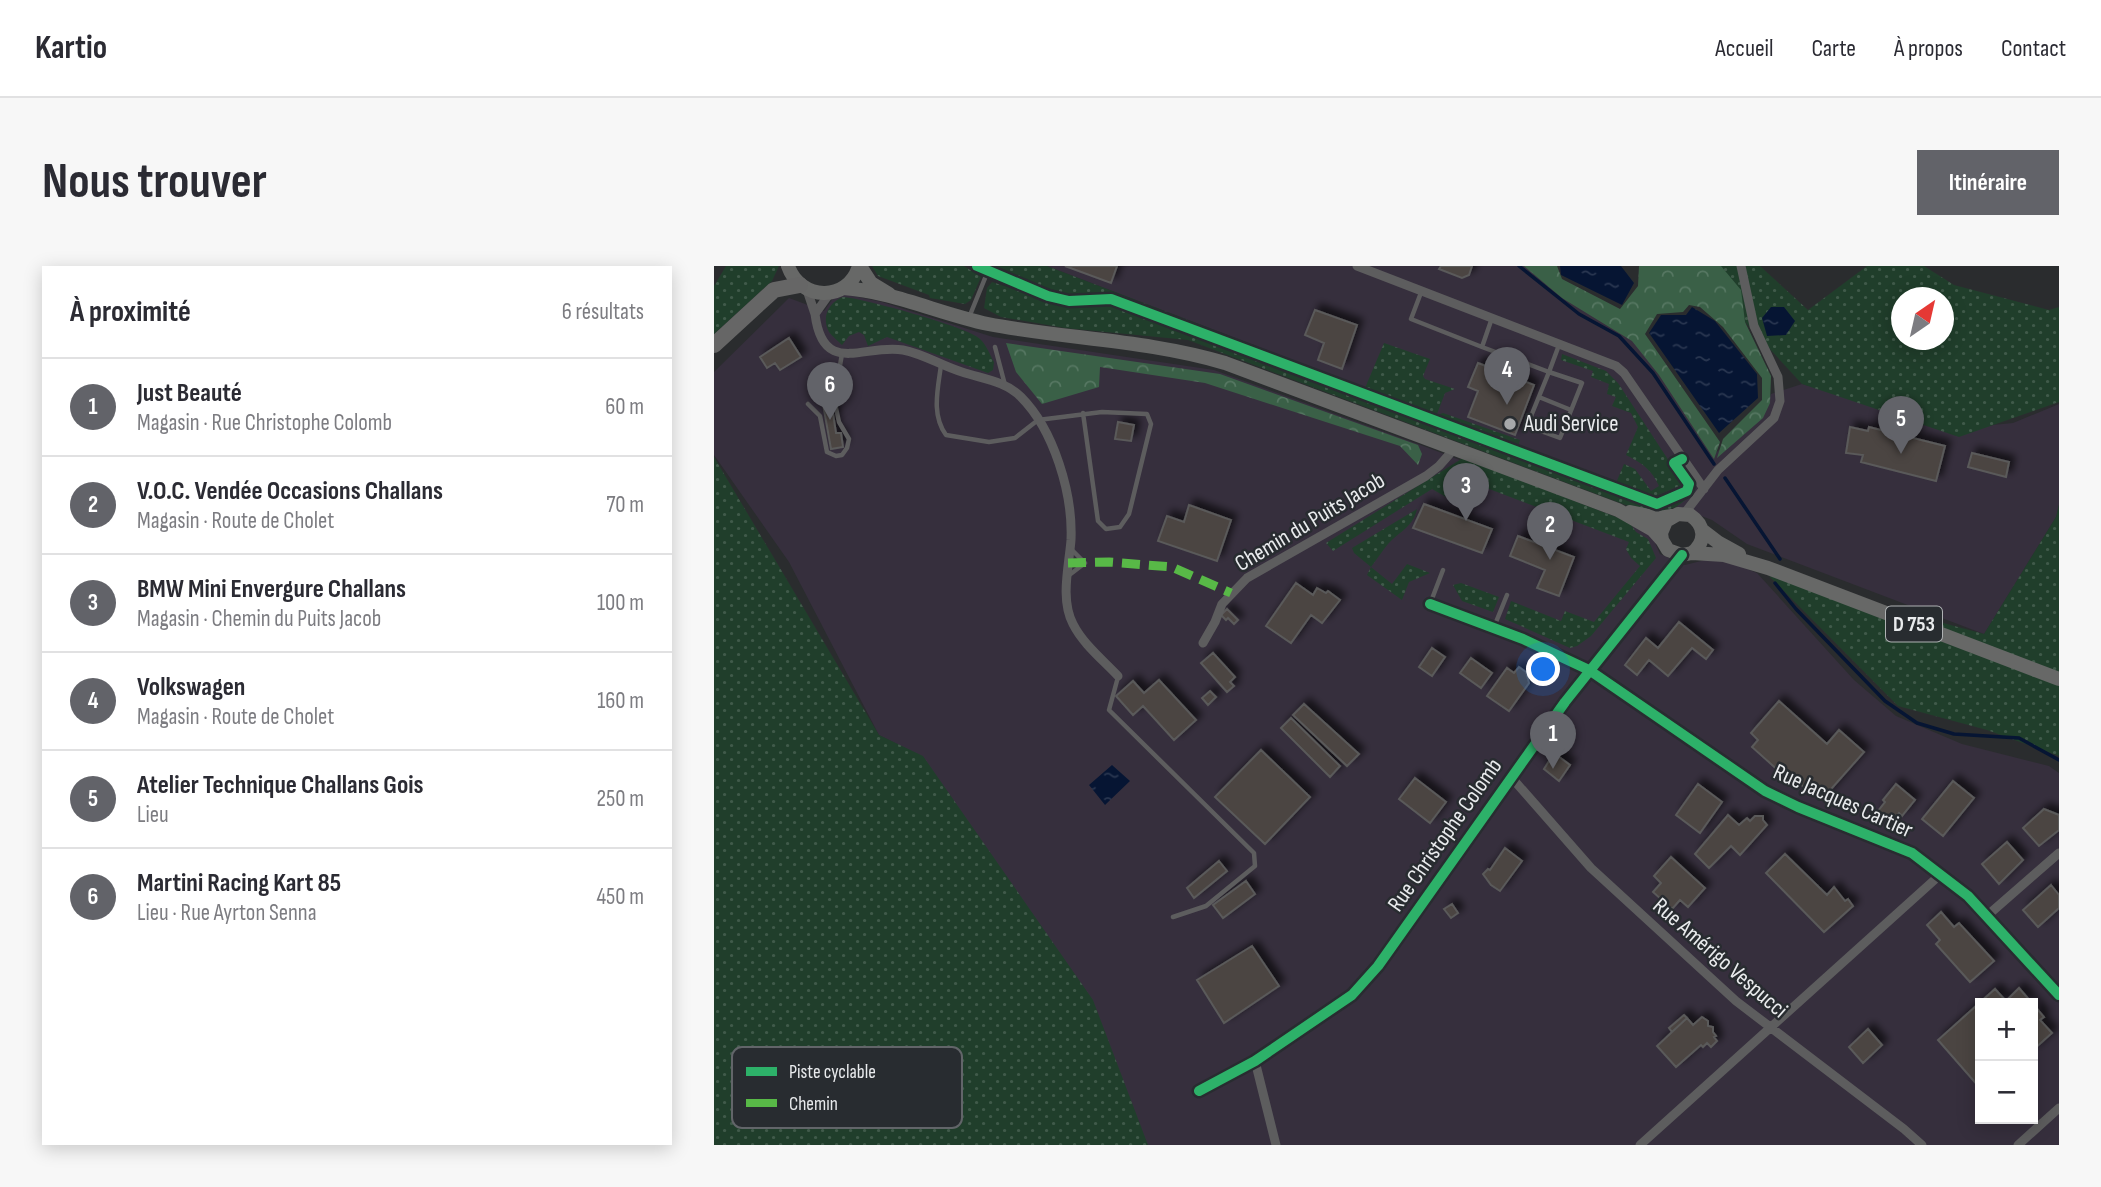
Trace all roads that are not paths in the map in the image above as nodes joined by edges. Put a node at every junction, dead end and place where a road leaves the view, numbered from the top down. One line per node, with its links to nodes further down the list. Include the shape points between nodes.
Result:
1 (788, 266): 6 (main road)
2 (859, 266): 8 (main road, via 854,278); 9 (main road, D 753, via 871,283)
3 (990, 266): 12 (lane)
4 (1357, 266): 7 (street)
5 (1741, 266): 27 (street, via 1754,326 1777,377 1780,401 1774,418)
6 (804, 287): 8 (main road, via 820,293); 10 (street); 14 (highway, via 774,290)
7 (1422, 290): 11 (street); 16 (lane, via 1411,319)
8 (836, 291): 9 (main road, D 753); 10 (street)
9 (893, 297): 12 (main road, D 753)
10 (815, 314): 17 (street, via 824,342)
11 (1493, 317): 13 (street); 16 (lane)
12 (968, 320): 26 (main road, D 753, via 1212,359)
13 (1560, 342): 19 (lane); 27 (street, via 1607,360 1624,373)
14 (714, 345)
15 (995, 347): 20 (lane)
16 (1482, 347): 19 (lane)
17 (842, 353): 18 (street, via 900,349); 22 (lane, via 834,398 839,422 849,439 842,455 827,452 820,416)
18 (941, 363): 20 (street); 25 (lane, via 936,400 938,424 946,435 989,442 1015,438)
19 (1549, 372): 21 (lane); 23 (lane, via 1582,383)
20 (1005, 386): 25 (street)
21 (1539, 397): 23 (lane); 23 (lane, via 1528,426 1560,438)
22 (808, 404)
23 (1571, 410)
24 (1083, 413): 24 (lane, via 1147,414 1151,424 1129,514 1120,527 1106,529 1098,521); 25 (lane)
25 (1038, 420): 30 (street, via 1062,470)
26 (1454, 449): 28 (main road, D 753); 39 (street, Chemin du Puits Jacob, via 1426,476 1247,578 1222,604)
27 (1703, 490): 29 (street)
28 (1618, 510): 29 (main road, D 753); 31 (main road, D 753)
29 (1688, 520): 31 (main road, via 1701,543); 31 (main road, via 1662,527); 32 (main road, D 753, via 1719,543)
30 (1070, 548): 34 (street); 34 (lane, via 1085,563)
31 (1676, 550): 32 (main road, D 753, via 1724,555); 35 (street); 35 (street, Rue Christophe Colomb)
32 (1768, 568): 42 (main road, D 753)
33 (1443, 570): 37 (lane)
34 (1067, 576): 41 (street, via 1073,624)
35 (1665, 576): 40 (street, Rue Christophe Colomb)
36 (1507, 595): 38 (lane)
37 (1430, 604): 38 (street, Rue Jacques Cartier)
38 (1494, 628): 40 (street, Rue Jacques Cartier)
39 (1203, 643)
40 (1589, 670): 43 (street, Rue Christophe Colomb); 45 (street, Rue Jacques Cartier, via 1765,791 1906,850)
41 (1118, 676): 47 (lane, via 1109,710 1254,853 1255,866 1206,906)
42 (2059, 679)
43 (1512, 778): 49 (street, Rue Amérigo Vespucci, via 1591,868); 50 (street, Rue Christophe Colomb, via 1361,986)
44 (2059, 853): 46 (street)
45 (1941, 874): 46 (street, Rue Jacques Cartier); 49 (street)
46 (1988, 915): 48 (street, Rue Jacques Cartier)
47 (1173, 917)
48 (2059, 995)
49 (1771, 1029): 54 (street); 55 (street, Rue Amérigo Vespucci)
50 (1255, 1061): 51 (street, Rue Christophe Colomb); 53 (street)
51 (1199, 1091)
52 (2059, 1108): 56 (street)
53 (1276, 1145)
54 (1640, 1145)
55 (1922, 1145)
56 (2018, 1145)

